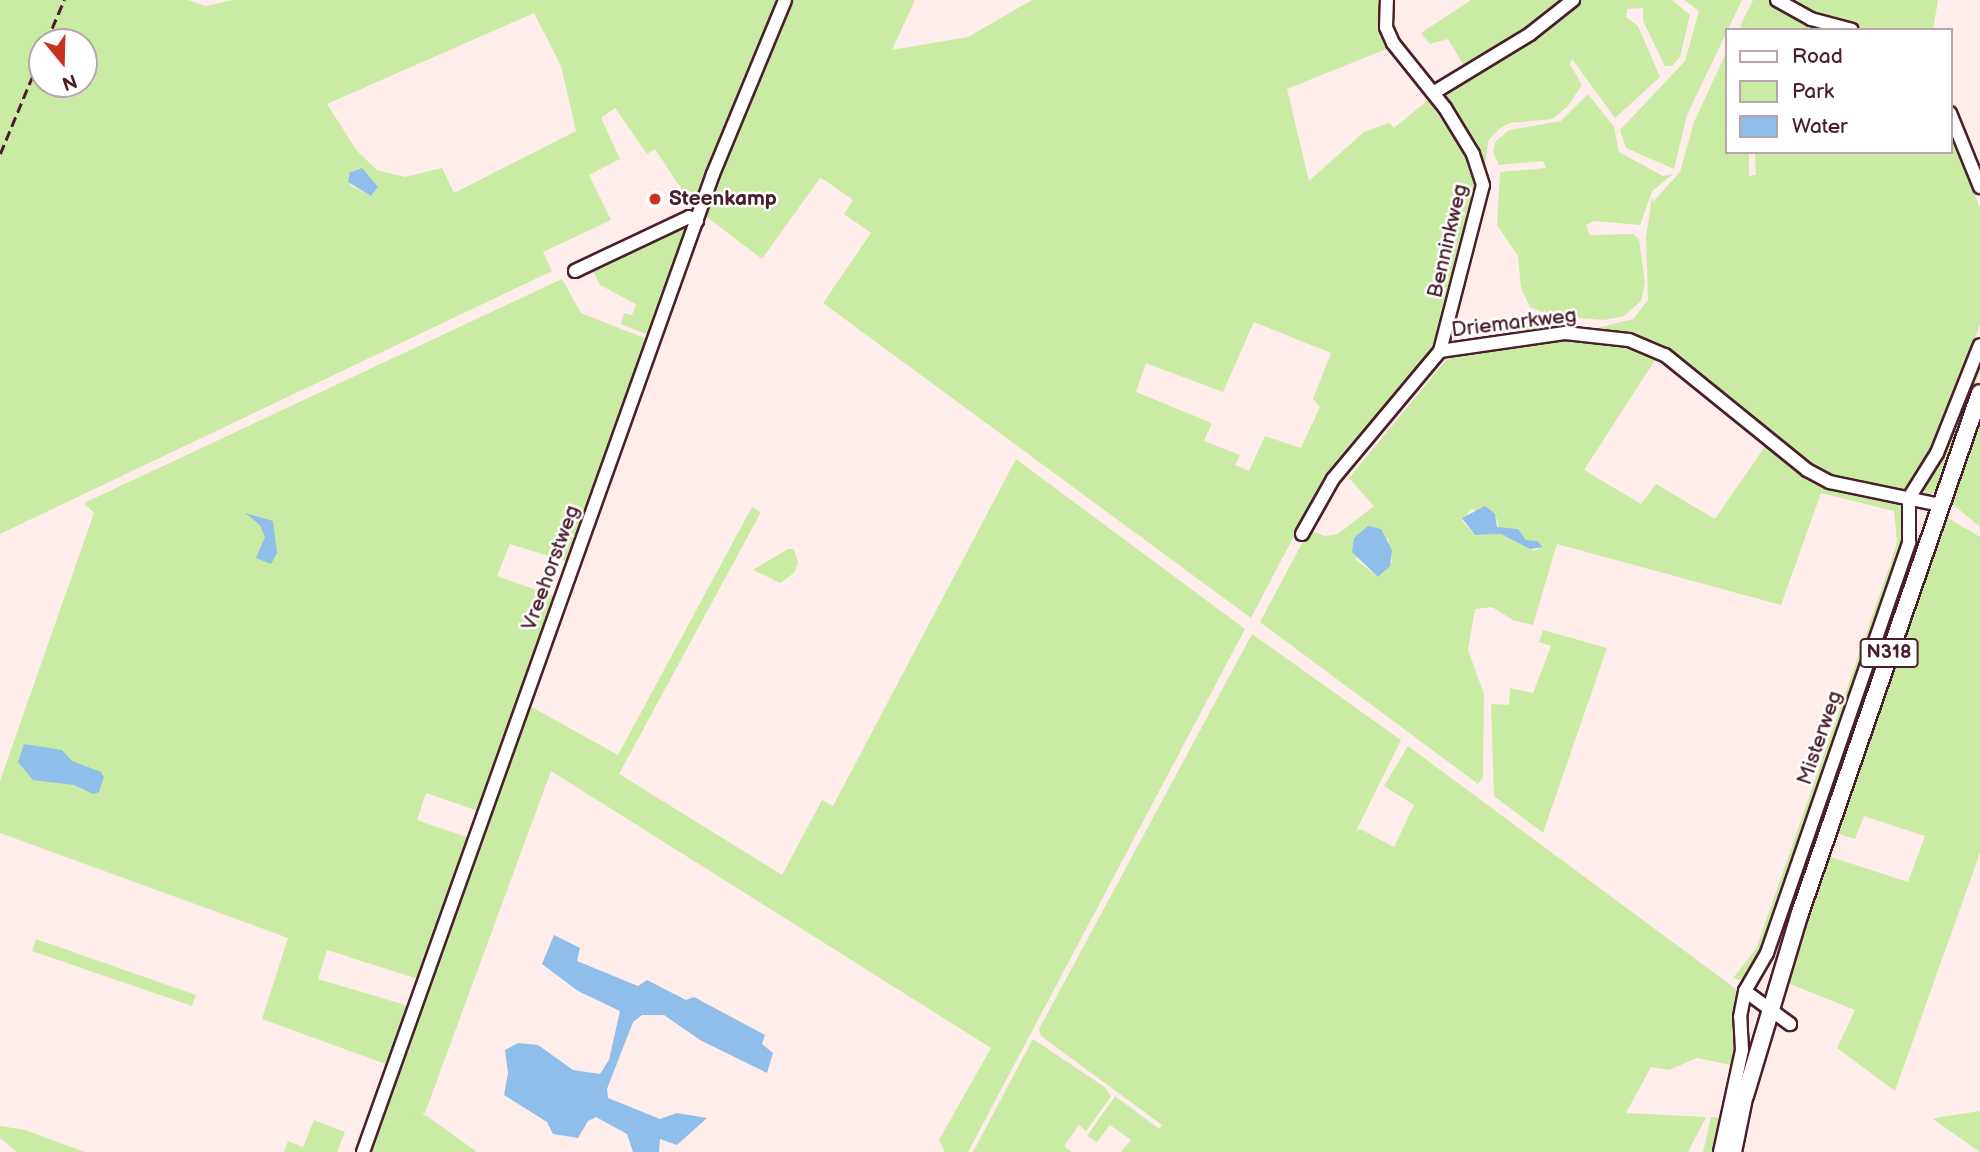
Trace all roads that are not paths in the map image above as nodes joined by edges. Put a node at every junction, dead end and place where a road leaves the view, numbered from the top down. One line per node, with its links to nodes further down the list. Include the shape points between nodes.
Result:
1 (785, 0): 9 (street, Vreehorstweg)
2 (1387, 0): 6 (street, Benninkweg, via 1386,27 1393,43)
3 (1573, 0): 6 (street, via 1530,34)
4 (1777, 0): 5 (street, via 1811,19)
5 (1845, 28)
6 (1433, 93): 12 (street, Benninkweg, via 1474,154 1483,185)
7 (1952, 118): 8 (street)
8 (1980, 187)
9 (697, 221): 10 (street, via 689,217); 20 (street, Vreehorstweg)
10 (575, 271)
11 (1980, 345): 14 (street, Misterweg, via 1937,453)
12 (1440, 351): 14 (street, Driemarkweg, via 1565,333 1629,340 1665,355 1807,470 1830,482); 16 (street, Driemarkweg, via 1333,479)
13 (1980, 393): 15 (main road, Misterweg / N318)
14 (1909, 498): 15 (street, Driemarkweg); 17 (street, Misterweg, via 1905,555 1767,953)
15 (1940, 505): 18 (main road, Misterweg / N318)
16 (1302, 534)
17 (1745, 990): 18 (street); 21 (street, Misterweg, via 1740,1062)
18 (1767, 1007): 19 (street); 22 (main road, Misterweg / N318)
19 (1790, 1024)
20 (363, 1152)
21 (1720, 1152)
22 (1733, 1152)

